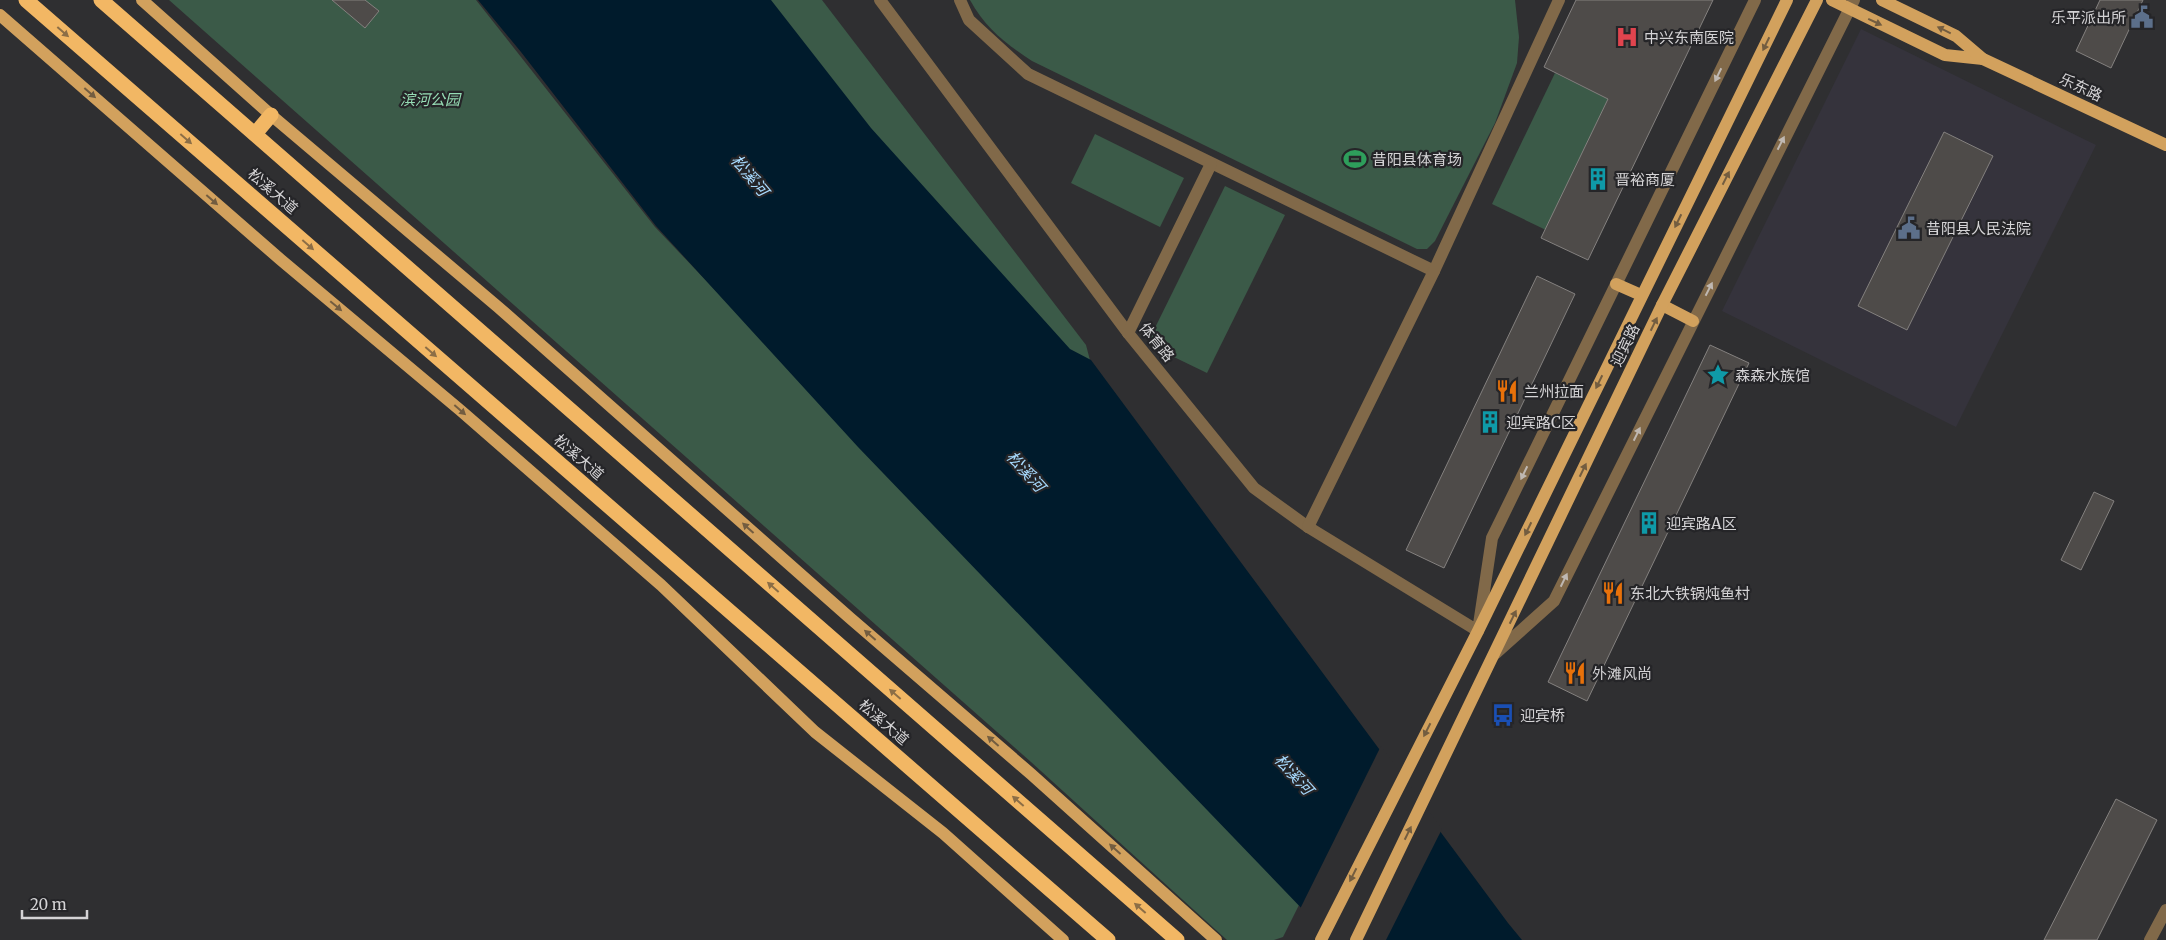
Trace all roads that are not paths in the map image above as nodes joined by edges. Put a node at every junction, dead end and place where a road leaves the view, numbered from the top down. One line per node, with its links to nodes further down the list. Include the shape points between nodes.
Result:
1 (26, 0): 30 (highway, 松溪大道, one-way to 30)
2 (101, 0): 16 (highway, 松溪大道)
3 (142, 0): 15 (main road)
4 (880, 0): 24 (street, 体育路)
5 (960, 0): 18 (street, via 969,20 1028,74)
6 (1559, 0): 19 (street)
7 (1755, 0): 20 (street, one-way to 20)
8 (1787, 0): 21 (main road, 迎宾路, one-way to 21)
9 (1816, 0): 22 (main road, 迎宾路, one-way to 9)
10 (1832, 0): 12 (main road, 乐东路)
11 (1882, 0): 14 (main road, 乐东路, one-way to 11, via 1956,36)
12 (1851, 5): 14 (main road, 乐东路, one-way to 14, via 1946,55); 23 (street, one-way to 12)
13 (0, 15): 29 (main road, one-way to 29, via 661,584 815,732 943,833)
14 (1983, 58): 17 (main road, 乐东路)
15 (271, 115): 16 (highway); 32 (main road, one-way to 15, via 498,307)
16 (255, 134): 31 (highway, 松溪大道, one-way to 16)
17 (2166, 145)
18 (1211, 164): 19 (street); 24 (street)
19 (1434, 271): 25 (street)
20 (1616, 284): 21 (main road); 26 (street, one-way to 26, via 1492,538)
21 (1641, 295): 26 (main road, 迎宾路, one-way to 26)
22 (1662, 306): 23 (main road); 27 (main road, 迎宾路, one-way to 22)
23 (1693, 320): 27 (street, one-way to 23, via 1554,601)
24 (1128, 333): 25 (street, 体育路, via 1254,488)
25 (1308, 527): 26 (street, 体育路)
26 (1478, 630): 33 (main road, 迎宾路, one-way to 33)
27 (1496, 652): 34 (main road, 迎宾路, one-way to 27)
28 (2166, 910): 35 (street)
29 (1063, 940)
30 (1108, 940)
31 (1177, 940)
32 (1216, 940)
33 (1321, 940)
34 (1356, 940)
35 (2150, 940)

